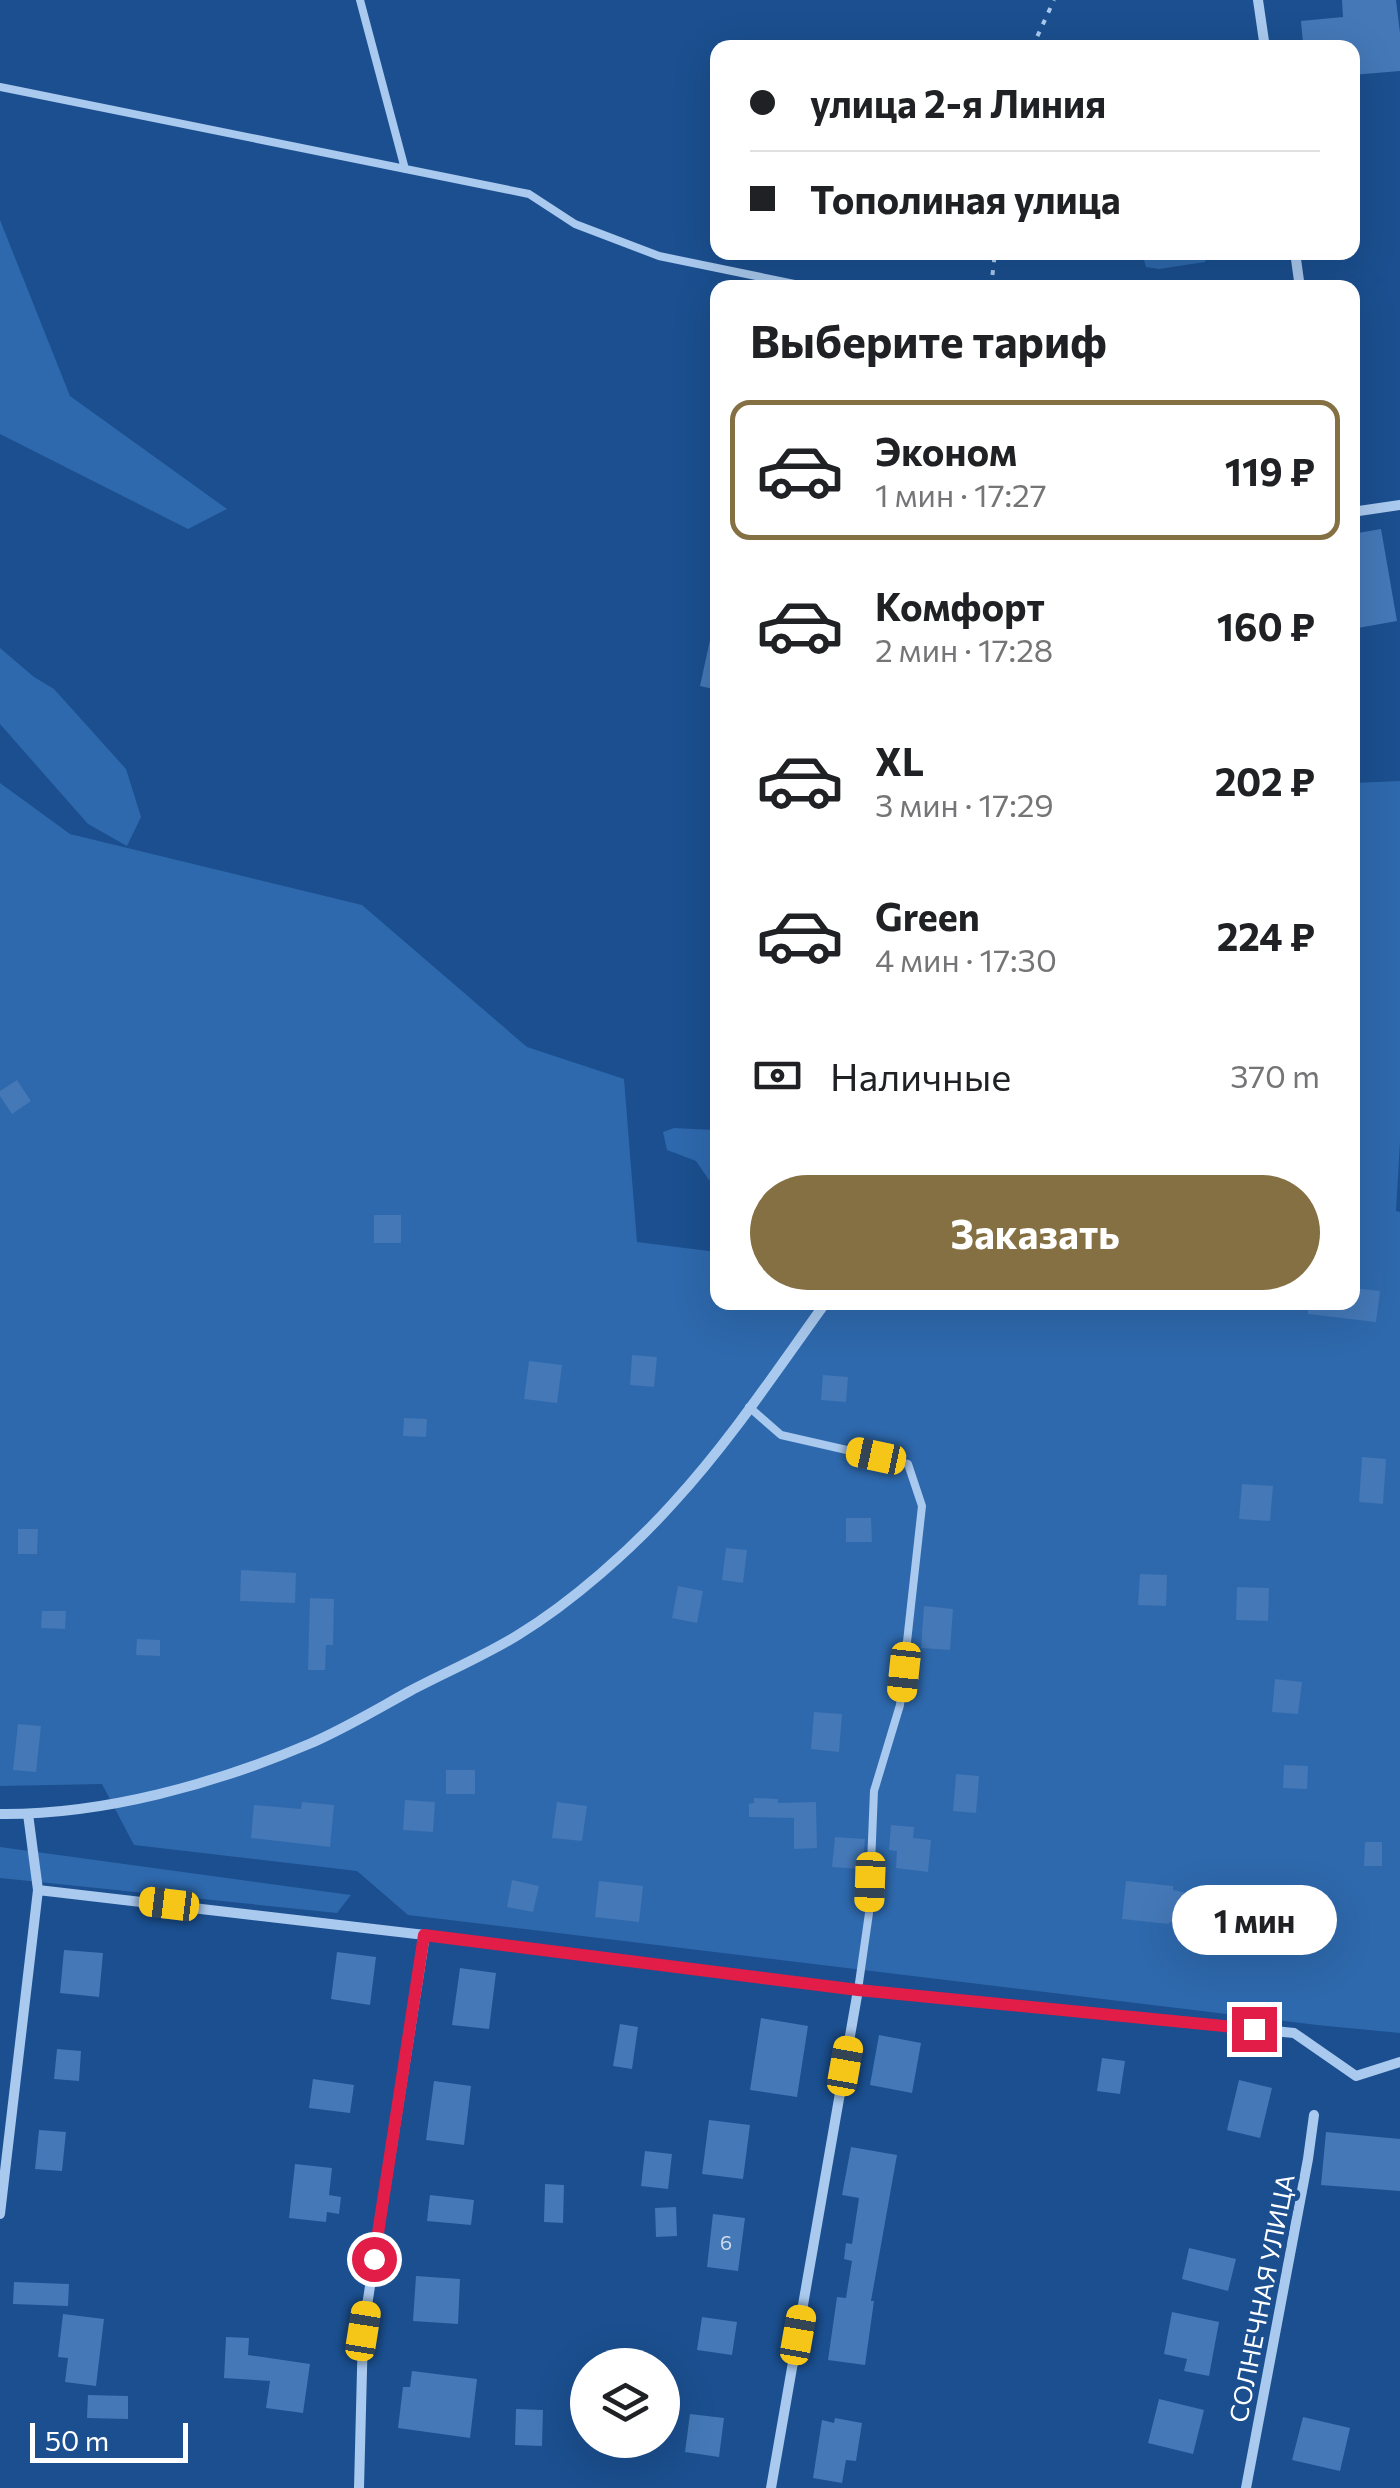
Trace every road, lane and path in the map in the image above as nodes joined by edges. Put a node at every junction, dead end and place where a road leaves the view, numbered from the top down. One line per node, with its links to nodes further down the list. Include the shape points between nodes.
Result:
1 (360, 0): 7 (lane)
2 (1054, 0): 4 (path)
3 (1258, 0): 5 (street)
4 (1036, 40)
5 (1264, 40)
6 (0, 88): 7 (lane)
7 (405, 169): 8 (lane, via 529,194 576,224 659,256)
8 (775, 280)
9 (1400, 505): 10 (street)
10 (1360, 511)
11 (820, 1310): 12 (street)
12 (749, 1407): 14 (street, via 674,1503 518,1636 312,1743 232,1774 137,1799); 17 (lane, via 780,1435 908,1464 922,1506 900,1705 874,1791 870,1913)
13 (0, 1814): 14 (street)
14 (28, 1814): 15 (street)
15 (38, 1890): 16 (street); 20 (street)
16 (424, 1935): 17 (street); 21 (street, via 363,2331)
17 (858, 1990): 18 (street, via 1294,2032 1356,2076); 22 (street)
18 (1400, 2062)
19 (1314, 2114): 23 (street, СОЛНЕЧНАЯ УЛИЦА)
20 (0, 2214)
21 (359, 2488)
22 (771, 2488)
23 (1246, 2488)

